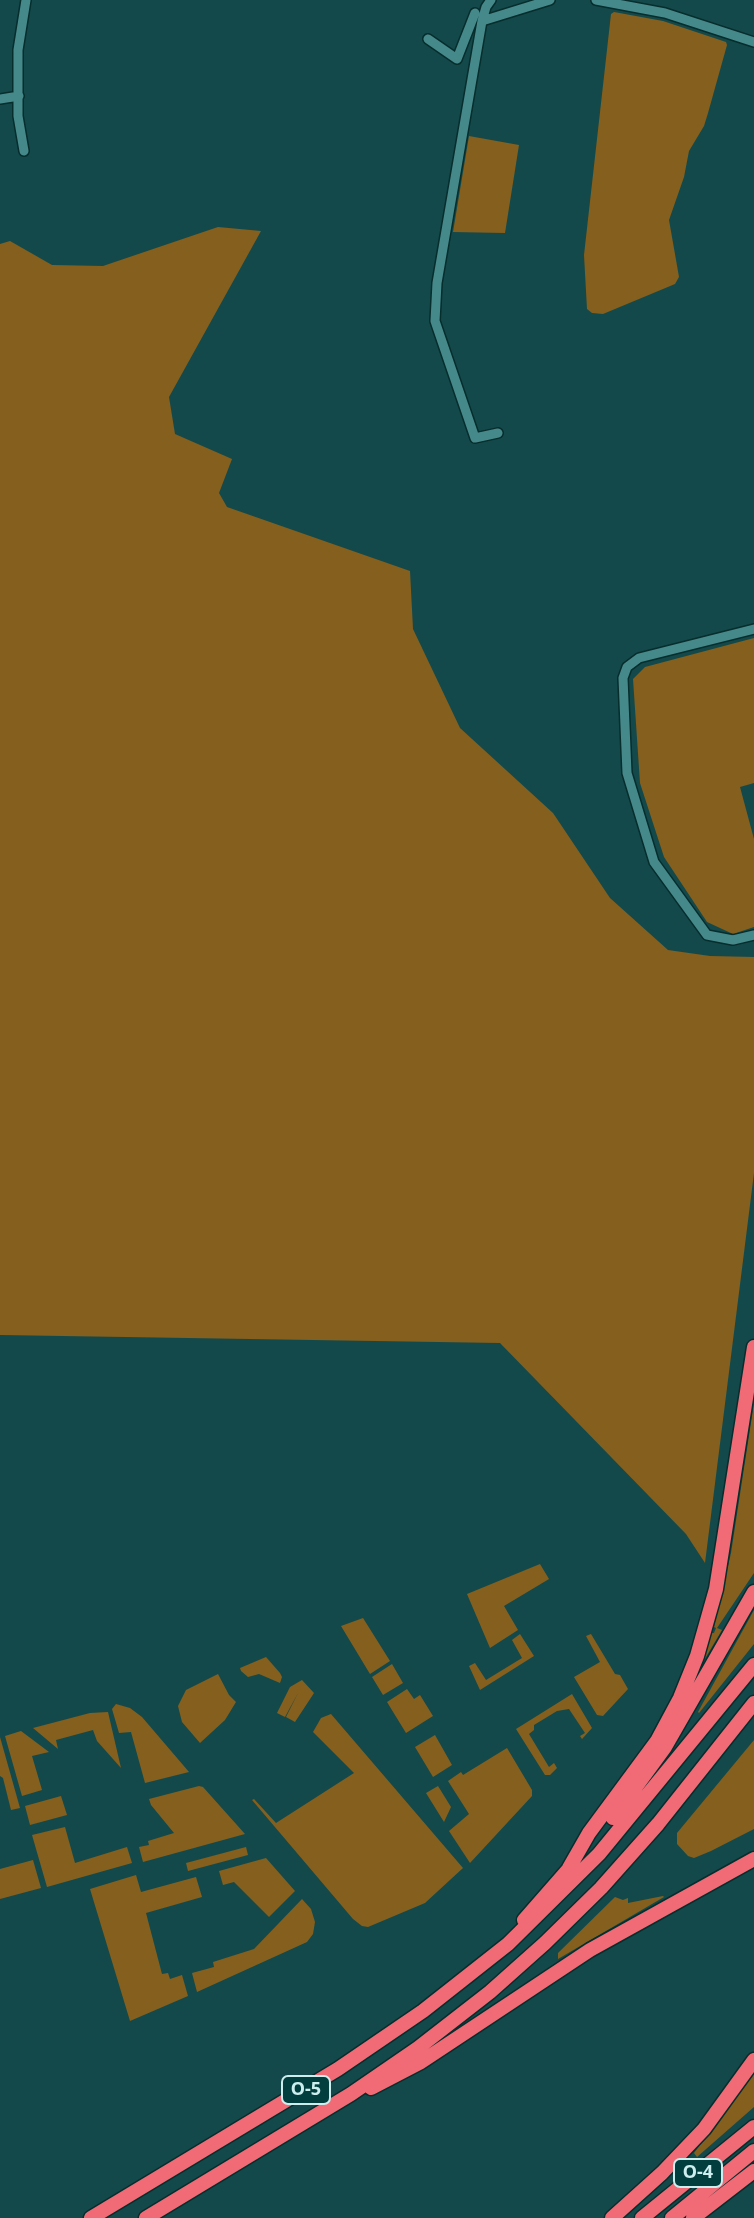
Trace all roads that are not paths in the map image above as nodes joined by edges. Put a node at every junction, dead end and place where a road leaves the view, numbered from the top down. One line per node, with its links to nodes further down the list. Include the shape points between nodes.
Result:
1 (26, 0): 9 (street, via 18,50)
2 (550, 0): 6 (street)
3 (596, 0): 8 (street, via 665,13)
4 (487, 2): 6 (street)
5 (475, 13): 7 (street, via 457,59)
6 (482, 21): 12 (street, via 435,321 475,438)
7 (428, 39)
8 (754, 42)
9 (19, 96): 10 (street); 11 (street)
10 (0, 99)
11 (24, 151)
12 (498, 433)
13 (754, 629): 14 (street, via 639,658 623,678 627,773 654,862 707,935 733,940)
14 (754, 935)
15 (754, 1347): 22 (highway, via 711,1611 697,1656 645,1760)
16 (754, 1592): 22 (highway, via 665,1747)
17 (754, 1665): 23 (highway, via 628,1821)
18 (754, 1703): 20 (highway)
19 (754, 1719): 20 (highway)
20 (713, 1757): 25 (highway, via 632,1854 545,1943 454,2021)
21 (754, 1859): 25 (highway, via 590,1950 397,2076)
22 (569, 1868): 23 (highway, via 529,1911)
23 (508, 1944): 29 (highway, O-5, via 338,2069)
24 (754, 2060): 31 (highway, via 704,2129)
25 (351, 2094): 30 (highway, O-5)
26 (754, 2127): 32 (highway, O-4)
27 (754, 2151): 33 (highway, O-4)
28 (754, 2171): 34 (highway)
29 (91, 2218)
30 (146, 2218)
31 (612, 2218)
32 (642, 2218)
33 (672, 2218)
34 (693, 2218)

